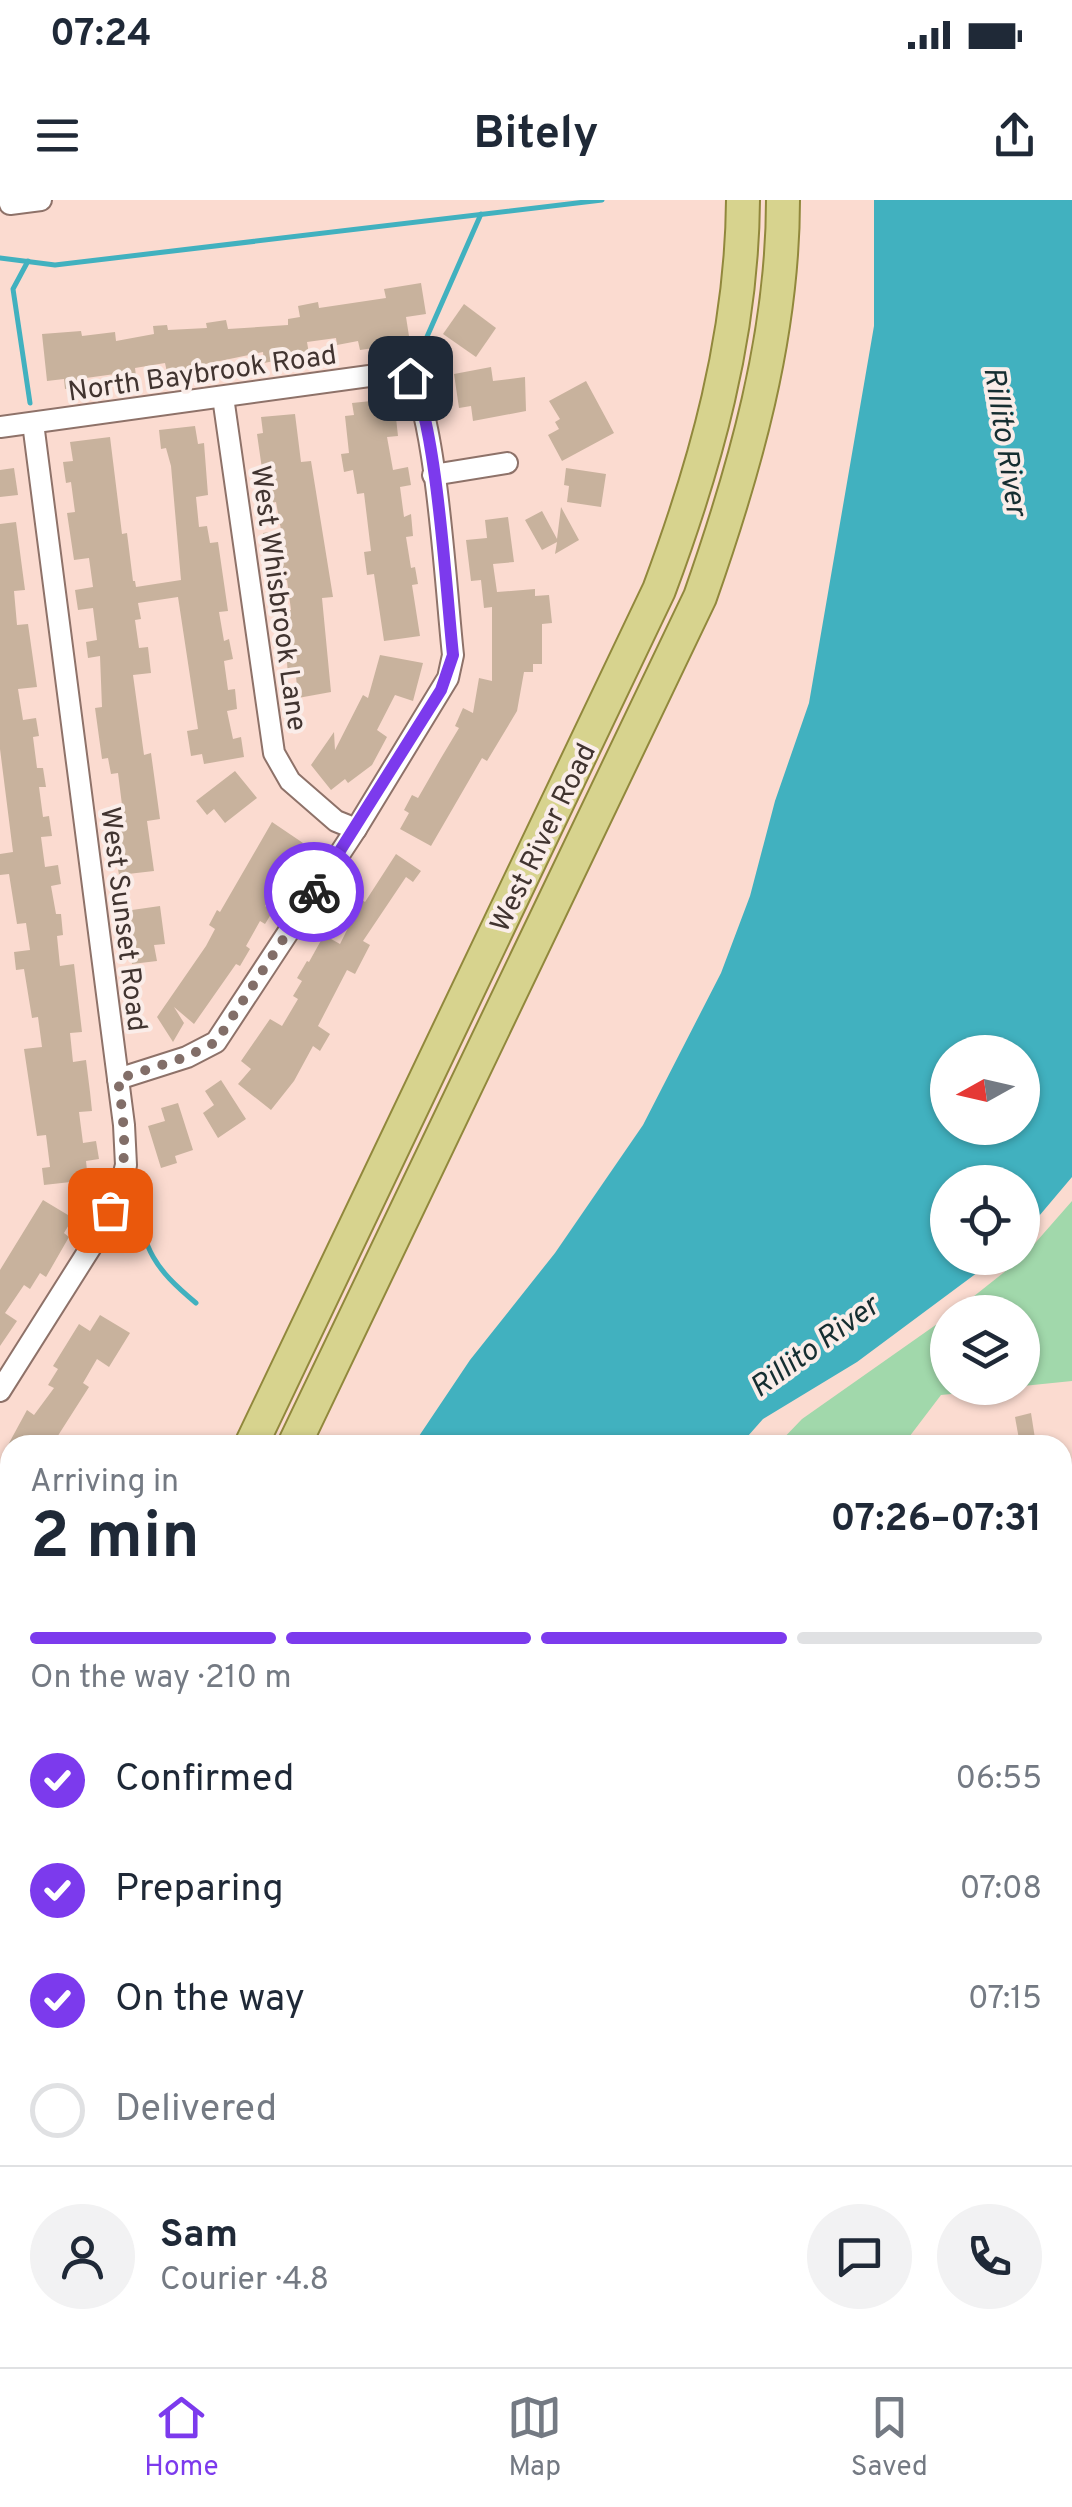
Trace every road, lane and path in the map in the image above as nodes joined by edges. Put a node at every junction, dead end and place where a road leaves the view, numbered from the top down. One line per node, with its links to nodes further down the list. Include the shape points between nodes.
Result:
1 (10, 200): 2 (street)
2 (41, 200)
3 (783, 213): 13 (main road, West River Road, via 760,402 700,597)
4 (742, 215): 12 (main road, West River Road, via 733,326 696,492 659,590)
5 (223, 398): 6 (street, North Baybrook Road); 9 (street, North Baybrook Road, via 414,372); 10 (street, West Whisbrook Lane, via 274,752 290,781 336,821)
6 (32, 423): 7 (street, North Baybrook Road); 11 (street, West Sunset Road)
7 (0, 427)
8 (507, 463): 9 (street)
9 (434, 475): 10 (street, via 451,667)
10 (356, 829): 11 (street, via 216,1042)
11 (118, 1079): 14 (street, West Sunset Road, via 126,1165 120,1190)
12 (401, 1132): 13 (main road); 15 (main road, West River Road)
13 (435, 1151): 16 (main road, West River Road)
14 (0, 1391)
15 (256, 1435)
16 (299, 1435)

